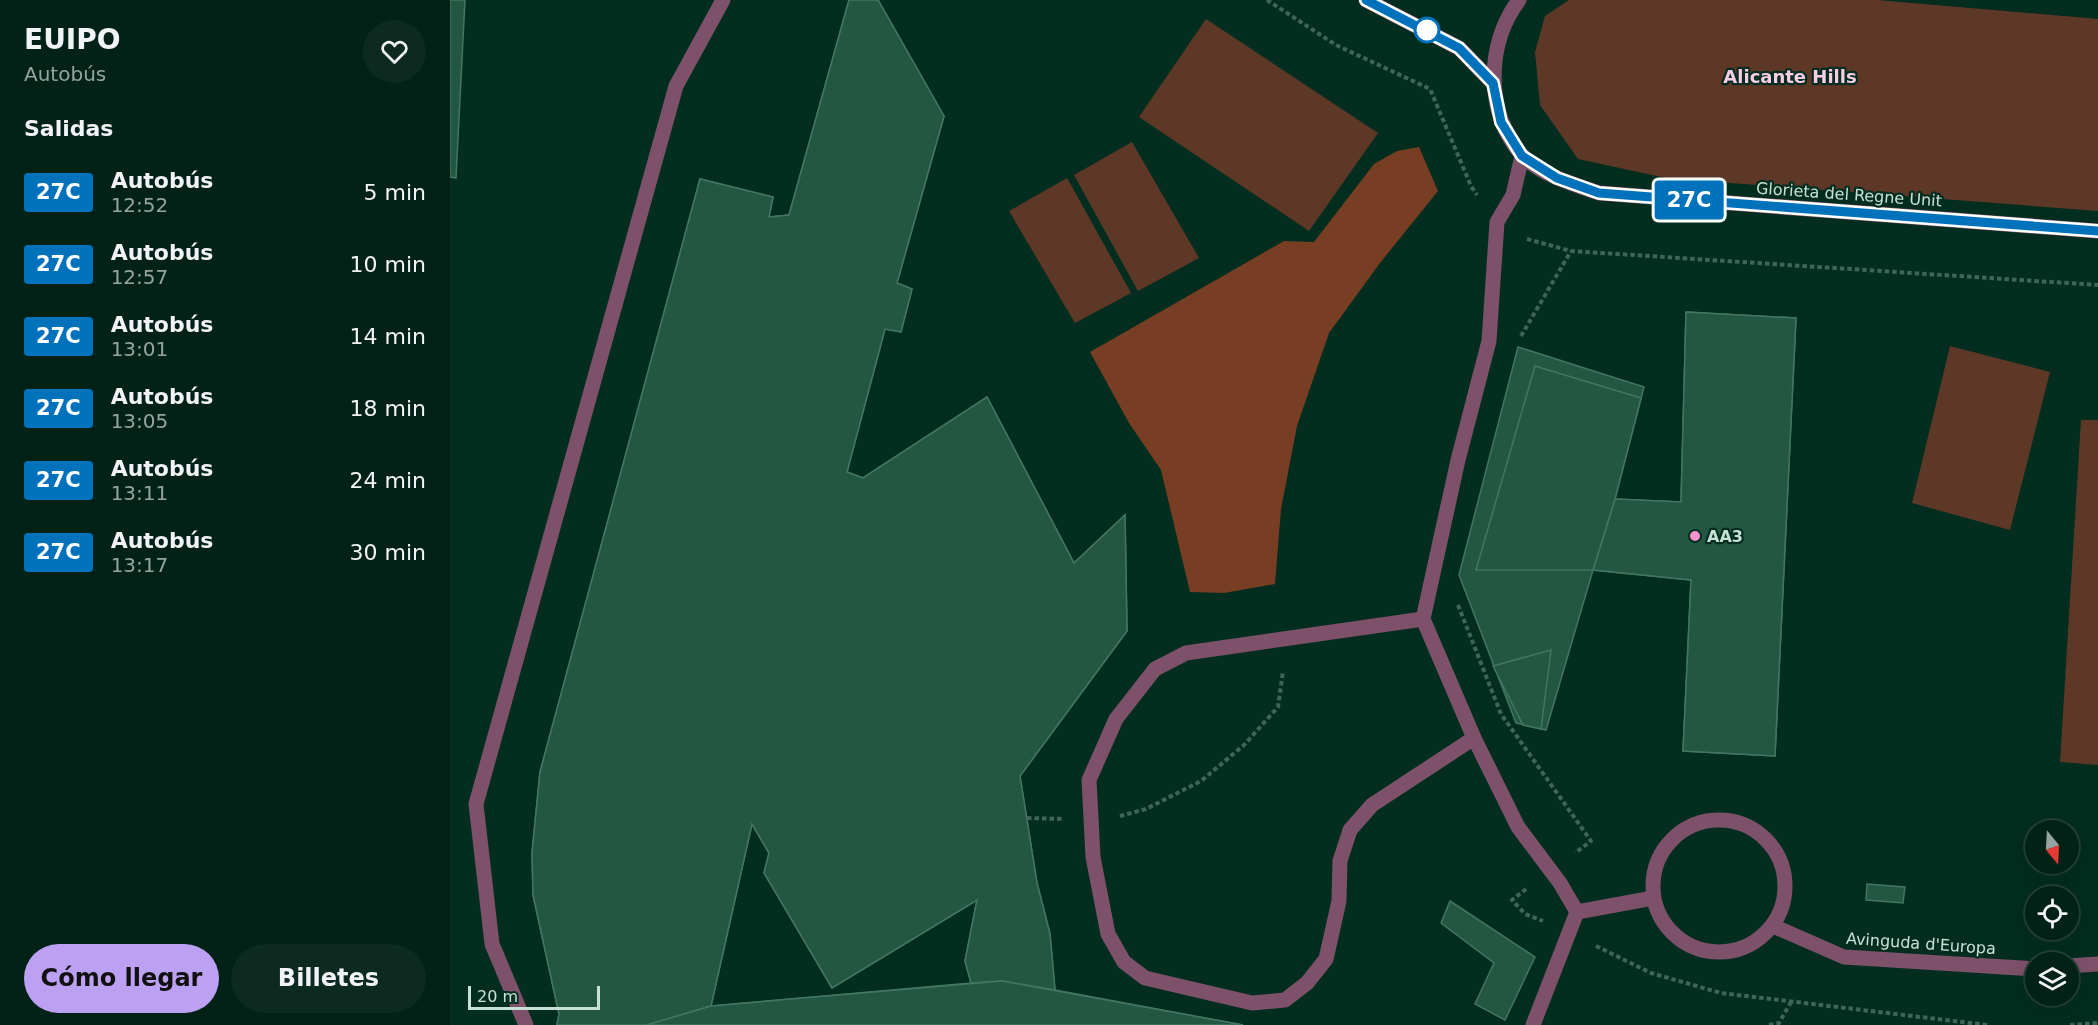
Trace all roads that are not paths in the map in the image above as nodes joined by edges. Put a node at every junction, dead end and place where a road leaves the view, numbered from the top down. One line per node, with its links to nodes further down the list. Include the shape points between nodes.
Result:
1 (723, 0): 15 (street, via 676,86 476,804 492,944)
2 (1366, 0): 4 (street, via 1459,48)
3 (1519, 0): 4 (street, Glorieta del Regne Unit, via 1506,17 1496,52)
4 (1493, 83): 5 (street, Glorieta del Regne Unit, via 1501,122)
5 (1522, 156): 6 (street, Glorieta del Regne Unit, via 1557,178 1599,193); 7 (street, via 1513,195 1497,222 1489,340)
6 (2098, 231)
7 (1423, 619): 8 (street); 8 (street, via 1186,653 1155,669 1116,718 1089,780 1093,857 1108,933 1124,962 1145,978 1156,981 1252,1003 1285,1000 1326,959 1339,901 1340,861 1350,830 1372,806)
8 (1474, 738): 10 (street, via 1518,827)
9 (1653, 898): 10 (street); 11 (street, via 1665,927 1689,946 1719,953 1749,946); 11 (street, via 1657,861 1680,832 1716,819 1752,828 1778,855 1787,891)
10 (1577, 912): 16 (street)
11 (1773, 926): 14 (street, Avinguda d'Europa, via 1844,957)
12 (2098, 964): 13 (street)
13 (2079, 965)
14 (2025, 968)
15 (526, 1025)
16 (1533, 1025)

